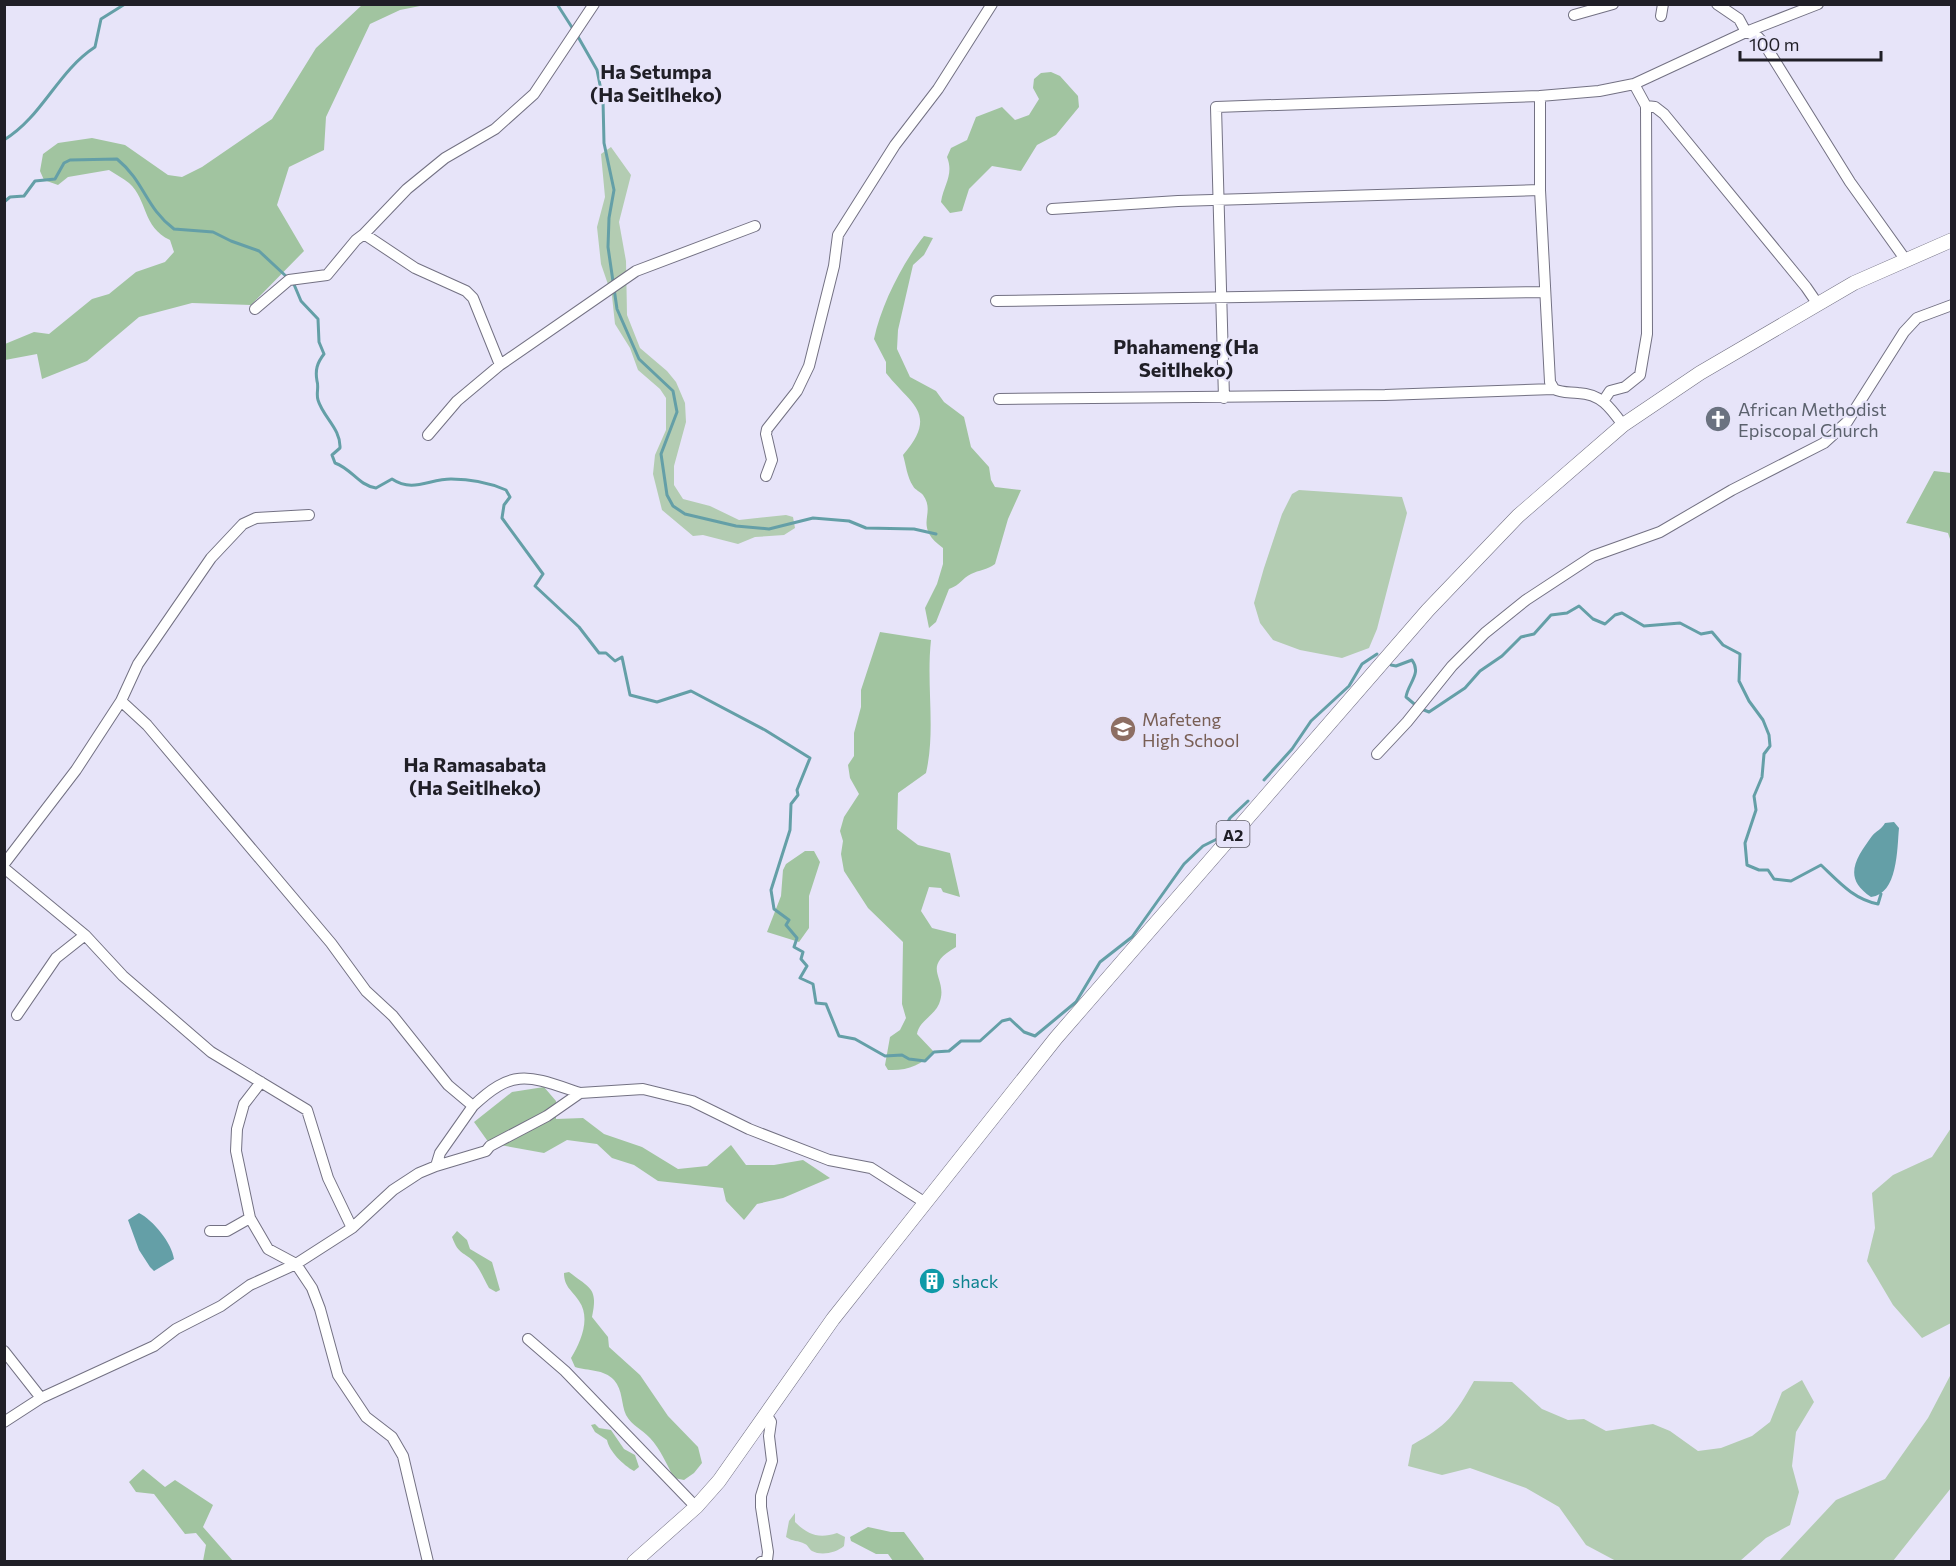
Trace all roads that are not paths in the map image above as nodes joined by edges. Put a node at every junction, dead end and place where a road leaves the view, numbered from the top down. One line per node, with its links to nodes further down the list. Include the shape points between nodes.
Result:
1 (594, 4): 17 (street, via 544,83 526,102 495,129 445,158 406,189)
2 (992, 4): 33 (street, via 838,236 809,366 797,392 767,429 772,460)
3 (1613, 4): 7 (street)
4 (1663, 4): 8 (street)
5 (1717, 4): 9 (street, via 1739,19)
6 (1818, 4): 9 (street)
7 (1574, 15)
8 (1661, 16)
9 (1746, 32): 10 (street); 19 (street, via 1765,45 1844,173)
10 (1634, 84): 11 (street); 12 (street)
11 (1540, 96): 13 (street); 14 (street, via 1216,107)
12 (1646, 106): 23 (street, via 1664,114); 30 (street, via 1647,334 1640,375 1625,387 1610,391)
13 (1540, 190): 14 (street); 20 (street)
14 (1219, 200): 15 (street); 21 (street)
15 (1052, 208)
16 (755, 226): 26 (street, via 636,271)
17 (364, 234): 25 (street, via 327,275 289,279); 26 (street, via 415,268 466,291)
18 (1952, 240): 19 (main road, A2)
19 (1905, 259): 23 (main road, A2)
20 (1544, 292): 21 (street); 27 (street, via 1550,382)
21 (1222, 298): 22 (street); 28 (street)
22 (996, 301)
23 (1817, 303): 31 (main road, A2, via 1700,373)
24 (1952, 305): 36 (street, via 1917,318 1904,332 1847,422 1824,443 1660,532 1593,556 1526,600 1452,666)
25 (255, 309)
26 (500, 365): 32 (street, via 458,401)
27 (1554, 389): 28 (street); 30 (street, via 1589,393)
28 (1224, 398): 29 (street)
29 (999, 399)
30 (1604, 400): 31 (street)
31 (1623, 425): 44 (main road, A2, via 1518,516 1428,610 1056,1038)
32 (428, 435)
33 (766, 476)
34 (309, 515): 35 (street, via 256,518 243,524 186,592 138,664)
35 (121, 701): 37 (street, via 59,794); 42 (street, via 147,725 366,991 412,1039 448,1085)
36 (1377, 754)
37 (4, 866): 38 (street)
38 (85, 935): 39 (street, via 56,958); 40 (street, via 123,976 212,1052)
39 (17, 1015)
40 (261, 1082): 45 (street, via 244,1104 237,1129 236,1151); 46 (street, via 307,1110 328,1178)
41 (580, 1093): 42 (street, via 519,1078 498,1084); 43 (street, via 486,1151); 44 (street, via 643,1089 692,1101 749,1130 829,1160 871,1168)
42 (473, 1106): 43 (street, via 440,1153)
43 (436, 1166): 46 (street, via 393,1190)
44 (924, 1202): 52 (main road, A2, via 833,1319)
45 (250, 1218): 47 (street, via 227,1232); 48 (street, via 268,1250)
46 (352, 1228): 48 (street)
47 (210, 1231)
48 (296, 1264): 51 (street, via 250,1285 135,1356); 55 (street, via 320,1309 338,1376 366,1418 392,1437 403,1456)
49 (528, 1340): 54 (street, via 565,1371)
50 (4, 1351): 51 (street)
51 (41, 1398): 53 (street)
52 (766, 1414): 54 (main road, A2, via 746,1447); 57 (street, via 771,1422 772,1461 761,1496 768,1552)
53 (4, 1422)
54 (696, 1507): 56 (main road, A2)
55 (428, 1562)
56 (634, 1562)
57 (761, 1562)

